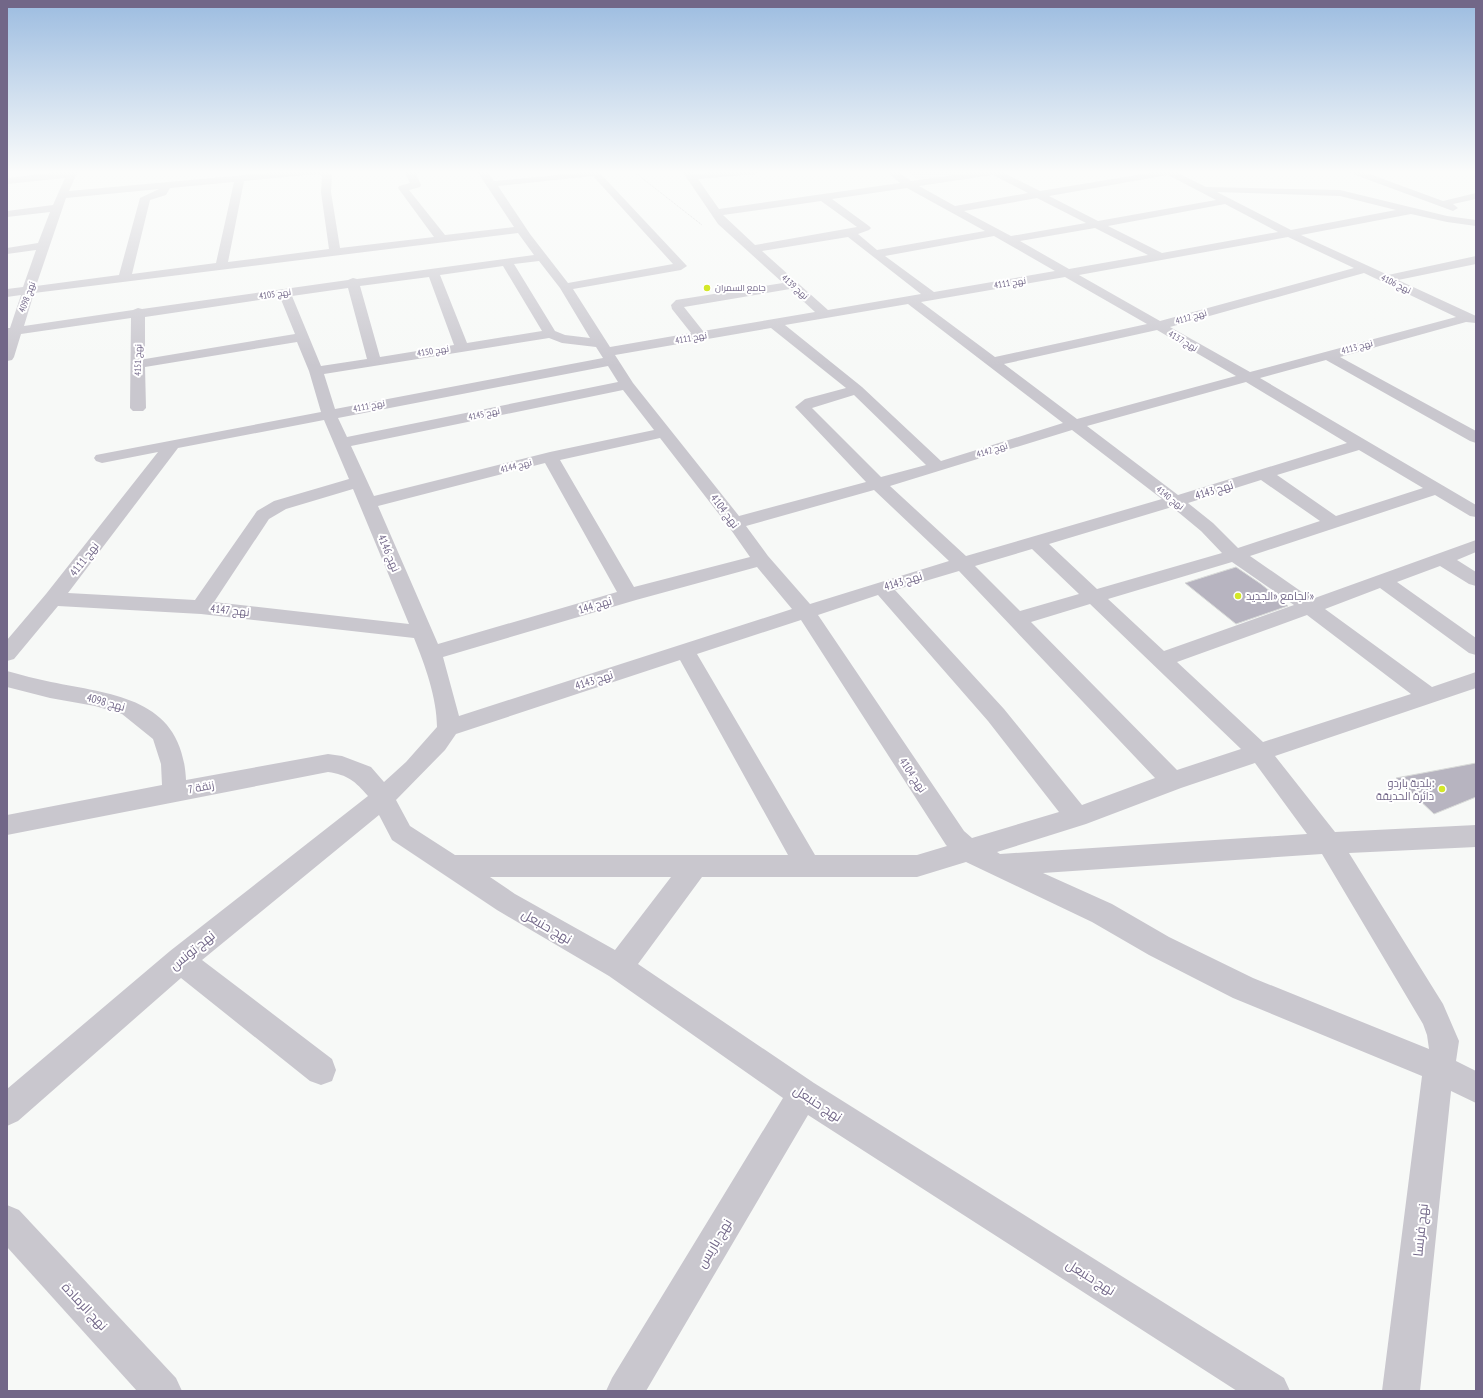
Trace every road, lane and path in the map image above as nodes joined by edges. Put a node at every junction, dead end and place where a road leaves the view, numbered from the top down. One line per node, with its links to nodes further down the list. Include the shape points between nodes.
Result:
1 (47, 236): 19 (street, نهج 4098)
2 (135, 236): 32 (street)
3 (227, 236): 28 (street)
4 (333, 236): 22 (street)
5 (457, 236): 17 (street)
6 (527, 236): 24 (street, نهج 4104)
7 (653, 236): 36 (street, via 681,266)
8 (740, 236): 20 (street, نهج 4139)
9 (831, 236): 20 (street)
10 (854, 236): 23 (street)
11 (973, 236): 23 (street)
12 (1003, 236): 18 (street, نهج 4137)
13 (1030, 236): 18 (street)
14 (1121, 236): 25 (street)
15 (1278, 236): 25 (street, نهج 4111)
16 (1296, 236): 29 (street, نهج 4106)
17 (441, 238): 22 (street)
18 (1009, 240): 31 (street, نهج 4137)
19 (43, 246): 21 (street); 37 (street, نهج 4098)
20 (754, 249): 35 (street, نهج 4139)
21 (7, 250)
22 (335, 251): 28 (street)
23 (875, 254): 40 (street)
24 (542, 257): 27 (street, نهج 4105); 36 (street, نهج 4104)
25 (1161, 257): 31 (street, نهج 4111)
26 (1476, 260): 33 (street)
27 (507, 262): 30 (street, نهج 4105); 48 (street)
28 (221, 266): 32 (street)
29 (1364, 268): 33 (street, نهج 4106); 46 (street, نهج 4112)
30 (433, 272): 34 (street, نهج 4105); 51 (street)
31 (1066, 274): 40 (street, نهج 4111); 46 (street, نهج 4137)
32 (125, 277): 37 (street)
33 (1386, 278): 44 (street, نهج 4106)
34 (353, 282): 38 (street, نهج 4105); 55 (street)
35 (794, 285): 43 (street, نهج 4139); 49 (street, via 677,305)
36 (565, 287): 52 (street, نهج 4104)
37 (30, 290): 39 (street); 47 (street, نهج 4098)
38 (284, 292): 42 (street, نهج 4105); 50 (street, نهج 4146)
39 (7, 293)
40 (931, 296): 41 (street, نهج 4111)
41 (911, 300): 43 (street, نهج 4111); 56 (street, نهج 4140)
42 (138, 312): 47 (street, نهج 4105); 57 (street, نهج 4151)
43 (825, 314): 45 (street, نهج 4111)
44 (1471, 320): 53 (street, نهج 4113)
45 (774, 323): 49 (street, نهج 4111); 61 (street)
46 (1158, 326): 56 (street, نهج 4112); 59 (street, نهج 4137)
47 (11, 331): 54 (street, نهج 4098)
48 (550, 334): 51 (street, نهج 4150); 52 (street)
49 (700, 336): 52 (street, نهج 4111)
50 (301, 337): 57 (street); 58 (street, نهج 4146)
51 (462, 347): 55 (street, نهج 4150)
52 (606, 352): 60 (street, نهج 4104); 63 (street, نهج 4111)
53 (1327, 355): 59 (street, نهج 4113); 66 (street)
54 (7, 357)
55 (374, 360): 58 (street, نهج 4150)
56 (991, 362): 64 (street, نهج 4140)
57 (138, 364): 62 (street, نهج 4151)
58 (316, 371): 63 (street, نهج 4146)
59 (1249, 378): 64 (street, نهج 4142); 69 (street, نهج 4137)
60 (627, 385): 65 (street, نهج 4104); 67 (street, نهج 4145)
61 (857, 390): 72 (street); 75 (street, via 810,402 803,407)
62 (138, 408)
63 (329, 414): 67 (street, نهج 4146); 68 (street, نهج 4111)
64 (1073, 425): 72 (street, نهج 4142); 78 (street, نهج 4140)
65 (664, 432): 71 (street, نهج 4144); 81 (street, نهج 4104)
66 (1476, 438)
67 (341, 443): 74 (street, نهج 4146)
68 (173, 444): 70 (street, نهج 4111); 93 (street, نهج 4111)
69 (1360, 444): 73 (street, نهج 4143); 76 (street, نهج 4137)
70 (102, 458)
71 (550, 458): 77 (street, نهج 4144); 91 (street)
72 (938, 467): 75 (street, نهج 4142)
73 (1264, 474): 78 (street, نهج 4143); 80 (street)
74 (359, 482): 77 (street, نهج 4146); 94 (street, نهج 4147, via 280,505 269,511 254,527)
75 (877, 483): 81 (street, نهج 4142); 87 (street)
76 (1437, 489): 79 (street, نهج 4137); 80 (street)
77 (368, 502): 98 (street, نهج 4146)
78 (1175, 502): 82 (street, نهج 4143); 84 (street, نهج 4140, via 1207,527)
79 (1476, 512)
80 (1333, 522): 84 (street)
81 (735, 523): 86 (street, نهج 4104)
82 (1036, 542): 87 (street, نهج 4143); 92 (street, نهج فرنسا)
83 (1476, 546): 85 (street)
84 (1236, 555): 92 (street); 95 (street, نهج 4140)
85 (1442, 559): 88 (street); 89 (street)
86 (761, 560): 91 (street, نهج 144); 96 (street, نهج 4104)
87 (962, 563): 90 (street, نهج 4143); 97 (street)
88 (1476, 580)
89 (1383, 581): 95 (street); 99 (street)
90 (882, 588): 96 (street, نهج 4143); 112 (street, via 996,715)
91 (629, 594): 102 (street, نهج 144)
92 (1093, 598): 97 (street); 103 (street, نهج فرنسا)
93 (53, 599): 94 (street); 101 (street, نهج 4111)
94 (201, 607): 98 (street, نهج 4147)
95 (1310, 607): 103 (street); 106 (street, نهج 4140)
96 (805, 611): 100 (street, نهج 4143); 116 (street, نهج 4104, via 946,825)
97 (1016, 619): 109 (street)
98 (422, 632): 102 (street, نهج 4146)
99 (1476, 648)
100 (685, 651): 107 (street, نهج 4143); 120 (street)
101 (7, 654)
102 (431, 654): 107 (street, نهج 4146, via 448,712)
103 (1160, 660): 108 (street, نهج فرنسا)
104 (7, 679): 110 (street, نهج 4098, via 130,708 163,735 173,764)
105 (1476, 680): 106 (street)
106 (1429, 696): 108 (street)
107 (448, 728): 111 (street, via 414,769)
108 (1260, 753): 109 (street); 115 (street, نهج فرنسا)
109 (1173, 781): 112 (street)
110 (174, 792): 111 (street, زنقة 7, via 328,763 342,765 363,774); 113 (street, زنقة 7)
111 (383, 798): 118 (street, نهج حنبعل, via 401,833); 121 (street, نهج تونس)
112 (1077, 817): 116 (street)
113 (7, 825)
114 (1476, 836): 115 (street)
115 (1329, 843): 117 (street); 124 (street, نهج فرنسا, via 1433,1014 1444,1038 1445,1053)
116 (968, 852): 117 (street); 120 (street, via 917,866)
117 (997, 865): 124 (street, via 1102,913 1159,946 1243,988)
118 (451, 866): 119 (street); 122 (street, نهج حنبعل, via 506,902)
119 (694, 867): 120 (street); 122 (street)
120 (808, 867)
121 (180, 960): 123 (street); 126 (street, نهج تونس)
122 (619, 967): 125 (street, نهج حنبعل)
123 (321, 1070)
124 (1464, 1078): 131 (street, نهج فرنسا)
125 (803, 1094): 129 (street, نهج باريس); 130 (street, نهج حنبعل)
126 (7, 1110)
127 (7, 1222): 128 (street, نهج الرمادة)
128 (163, 1391)
129 (625, 1391)
130 (1271, 1391)
131 (1401, 1391)

